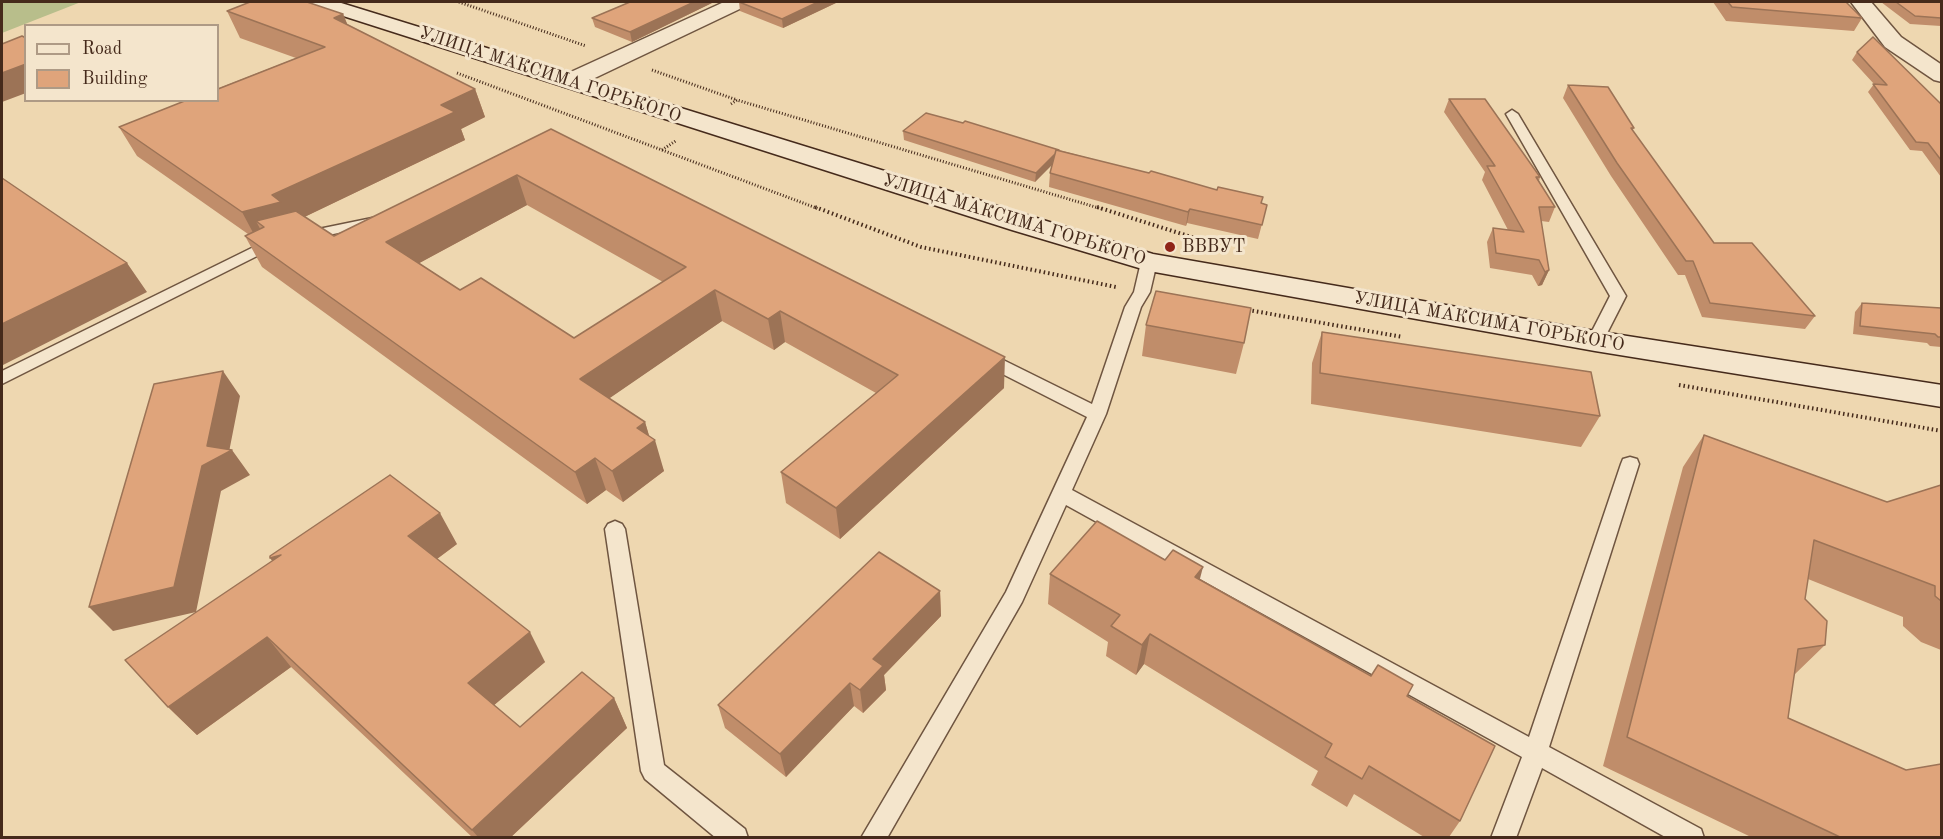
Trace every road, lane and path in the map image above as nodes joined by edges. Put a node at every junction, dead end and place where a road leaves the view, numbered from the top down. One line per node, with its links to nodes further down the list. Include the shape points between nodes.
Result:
1 (322, 2): 6 (main road, УЛИЦА МАКСИМА ГОРЬКОГО)
2 (739, 2): 6 (main road)
3 (1861, 2): 5 (main road, via 1893,42)
4 (453, 72): 9 (path)
5 (1941, 75)
6 (570, 81): 8 (main road, УЛИЦА МАКСИМА ГОРЬКОГО)
7 (1512, 114): 14 (lane, via 1618,296)
8 (703, 123): 9 (path); 11 (path, via 737,100); 12 (main road, УЛИЦА МАКСИМА ГОРЬКОГО)
9 (662, 150): 13 (path, via 921,247)
10 (397, 217): 16 (lane, via 272,243)
11 (1204, 241)
12 (1149, 262): 13 (lane); 14 (main road, УЛИЦА МАКСИМА ГОРЬКОГО)
13 (1142, 292): 18 (lane)
14 (1595, 341): 17 (main road, УЛИЦА МАКСИМА ГОРЬКОГО)
15 (969, 350): 18 (lane)
16 (2, 378)
17 (1941, 396)
18 (1096, 414): 20 (lane)
19 (1630, 464): 22 (lane)
20 (1061, 493): 22 (lane); 24 (lane, via 1016,596)
21 (615, 529): 23 (lane, via 652,771)
22 (1535, 754): 25 (lane); 26 (lane)
23 (736, 837)
24 (873, 837)
25 (1503, 837)
26 (1692, 837)

